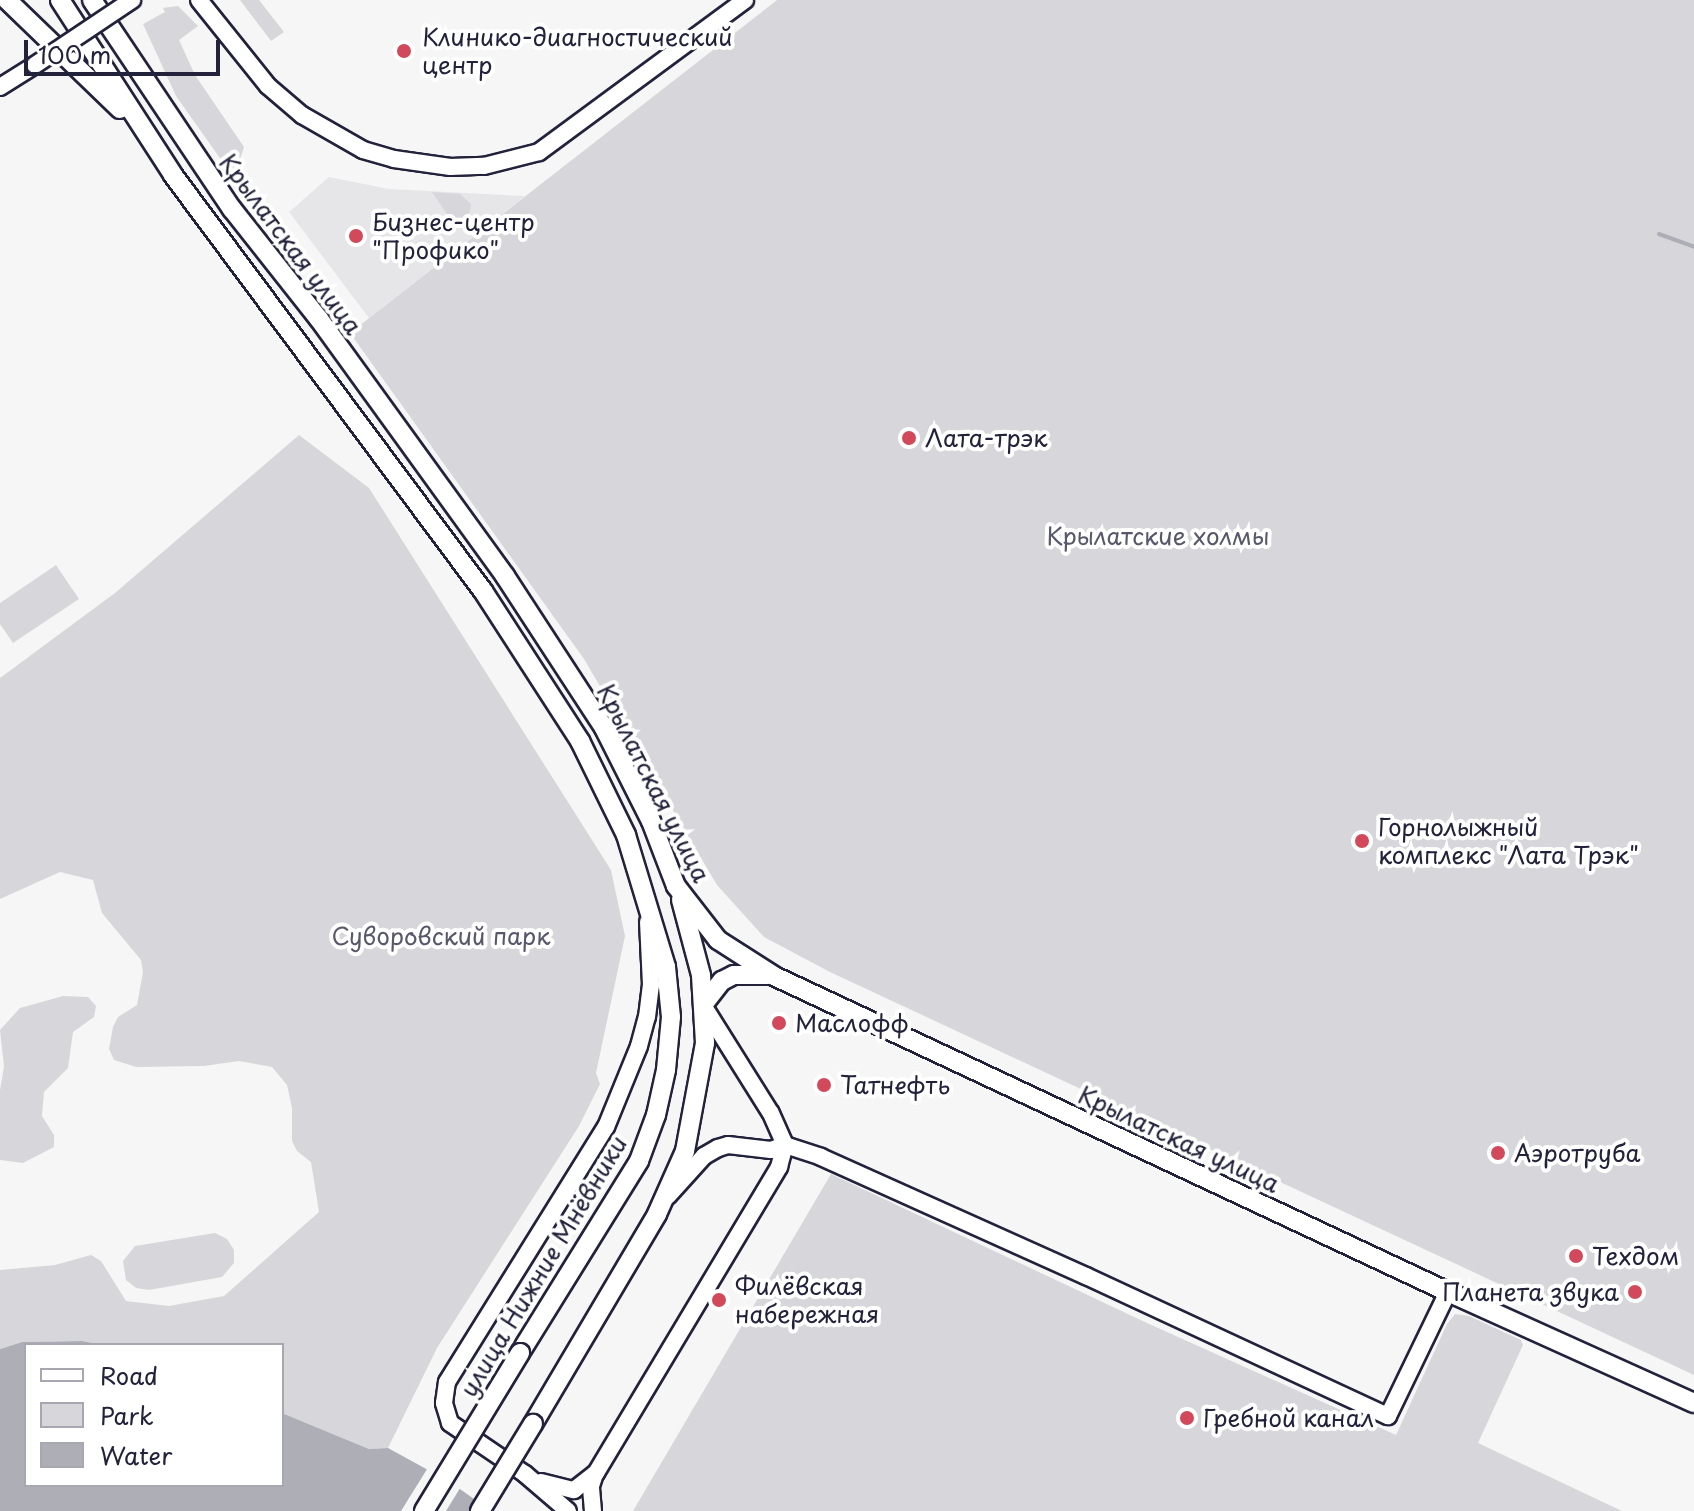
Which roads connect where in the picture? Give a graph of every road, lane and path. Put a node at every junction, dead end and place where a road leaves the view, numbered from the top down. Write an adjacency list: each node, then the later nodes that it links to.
1 (7, 0): 10 (main road)
2 (60, 0): 10 (main road, Крылатская улица)
3 (92, 0): 9 (main road, Крылатская улица)
4 (109, 0): 9 (main road)
5 (132, 0): 8 (street, bridge)
6 (199, 0): 7 (street)
7 (745, 0)
8 (0, 87)
9 (148, 87): 11 (main road, Крылатская улица)
10 (173, 175): 12 (main road, Крылатская улица)
11 (676, 886): 13 (main road, Крылатская улица); 14 (main road)
12 (645, 893): 20 (street); 21 (main road, улица Нижние Мнёвники, bridge)
13 (774, 976): 14 (main road); 17 (main road, Крылатская улица)
14 (703, 1005): 15 (street); 16 (main road)
15 (785, 1145): 16 (street); 17 (street); 19 (street)
16 (667, 1197): 22 (main road, bridge)
17 (1448, 1292): 18 (main road, Крылатская улица)
18 (1694, 1403)
19 (596, 1473): 20 (street); 24 (street)
20 (525, 1474): 23 (street)
21 (424, 1511)
22 (480, 1511)
23 (568, 1511)
24 (593, 1511)

